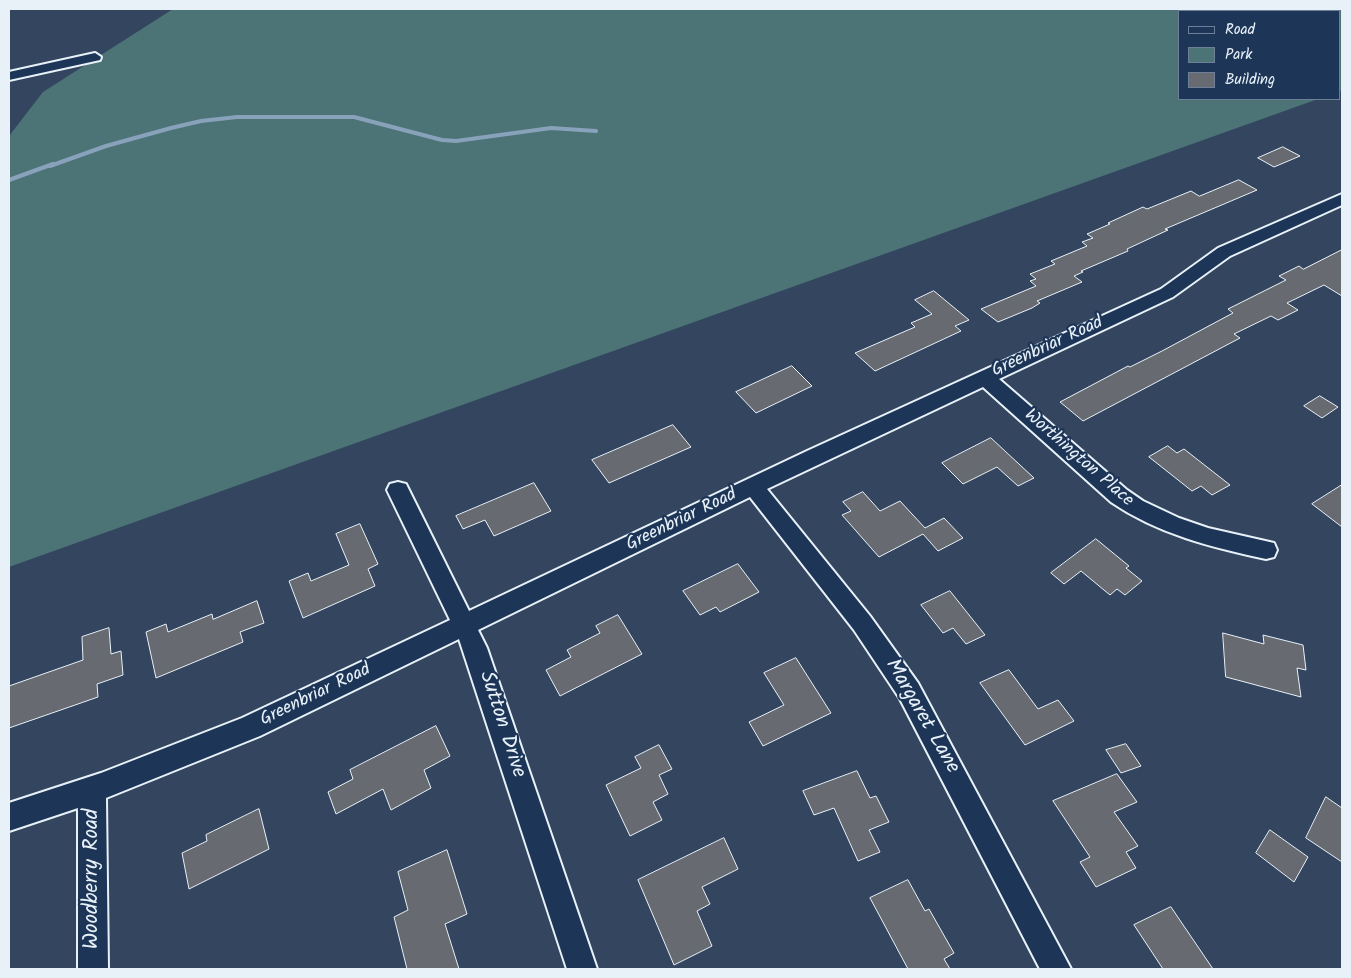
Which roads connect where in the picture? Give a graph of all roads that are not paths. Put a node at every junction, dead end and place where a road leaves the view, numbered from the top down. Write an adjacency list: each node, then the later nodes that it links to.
1 (95, 58): 2 (street)
2 (9, 76)
3 (1342, 199): 4 (street, Greenbriar Road)
4 (985, 378): 5 (street, Greenbriar Road); 7 (street, Worthington Place)
5 (753, 486): 8 (street, Greenbriar Road); 13 (street, Margaret Lane)
6 (398, 490): 8 (street, Sutton Drive)
7 (1266, 550)
8 (464, 625): 9 (street, Greenbriar Road); 12 (street, Sutton Drive)
9 (92, 789): 10 (street, Greenbriar Road); 11 (street, Woodberry Road)
10 (9, 817)
11 (93, 969)
12 (582, 969)
13 (1056, 969)

